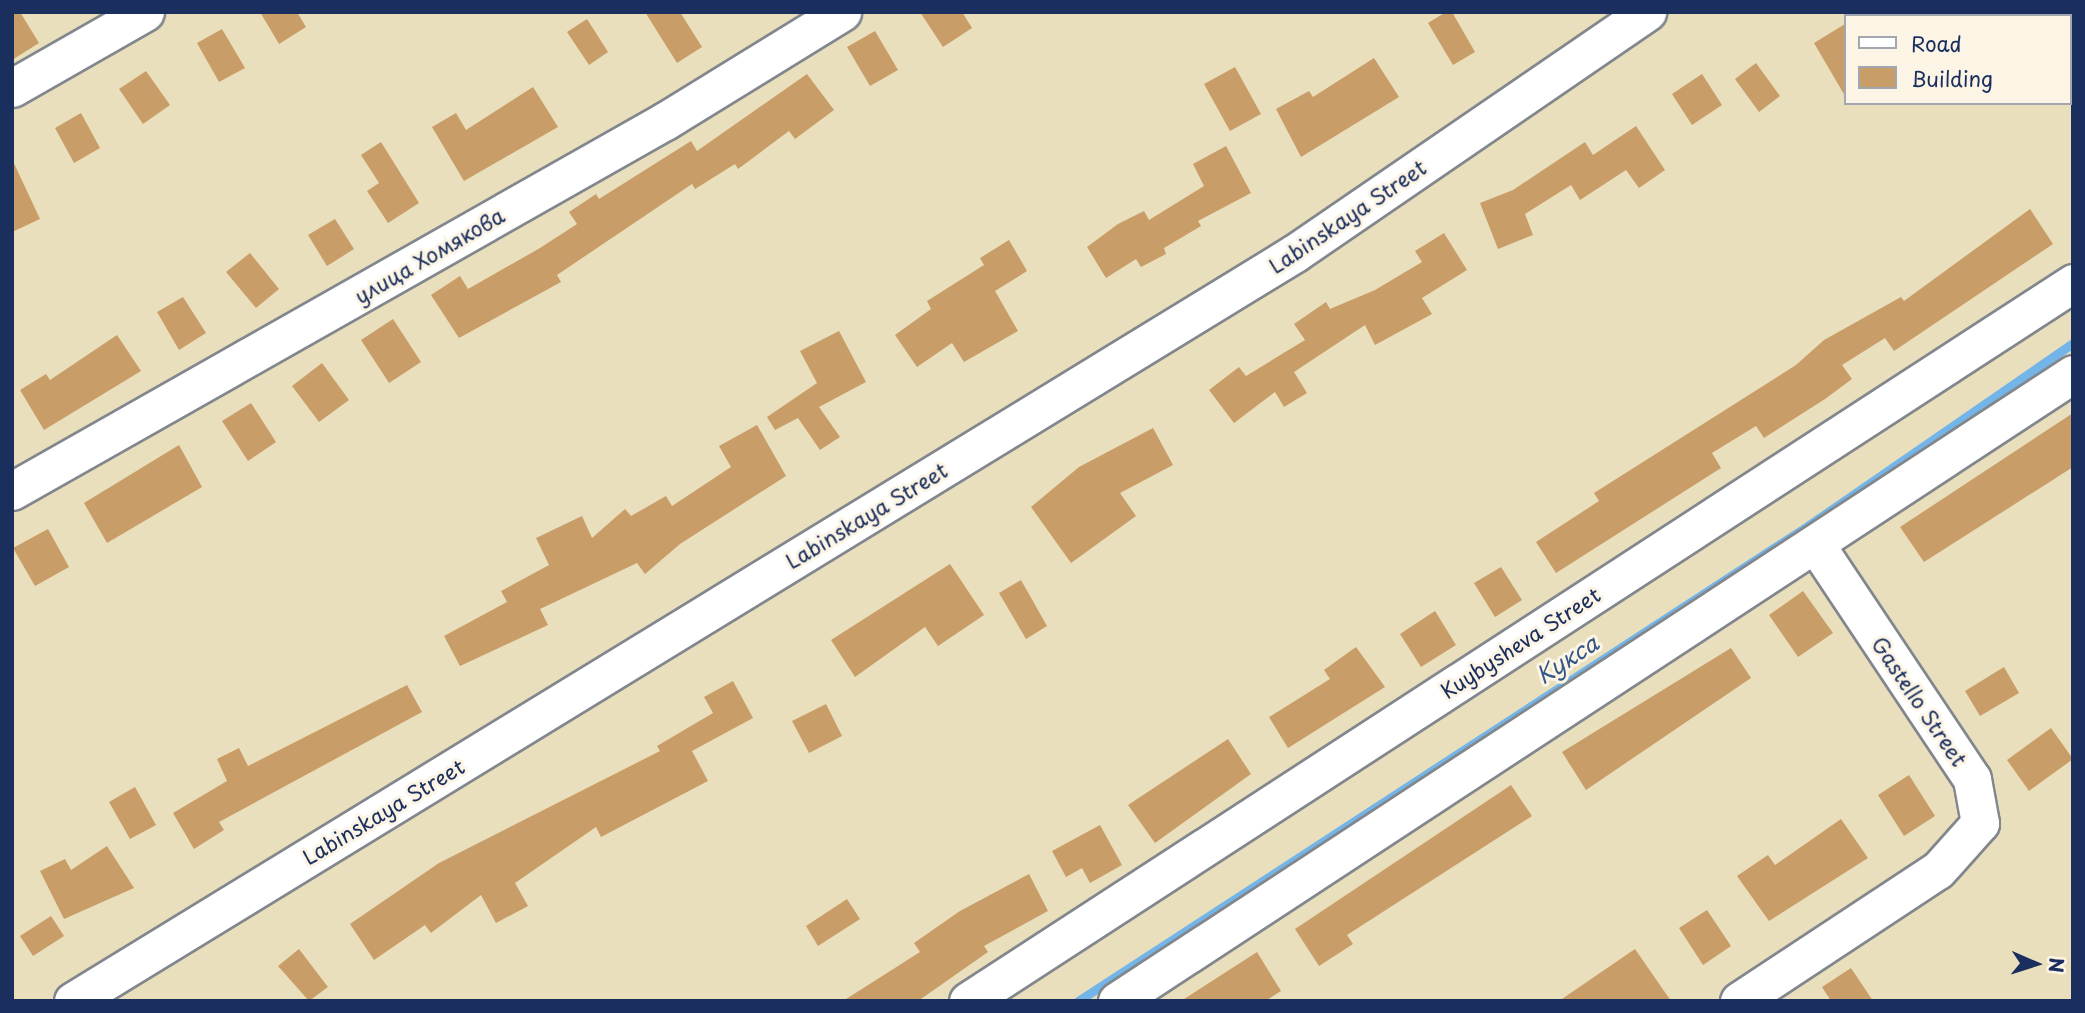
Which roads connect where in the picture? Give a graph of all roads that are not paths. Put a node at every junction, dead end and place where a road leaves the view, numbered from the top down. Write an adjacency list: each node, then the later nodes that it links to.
1 (145, 12): 4 (street)
2 (842, 12): 7 (street, улица Хомякова)
3 (1647, 12): 9 (street, Labinskaya Street)
4 (12, 88)
5 (2073, 283): 10 (street, Kuybysheva Street)
6 (2073, 374): 8 (street)
7 (12, 491)
8 (1816, 545): 11 (street); 12 (street, Gastello Street)
9 (73, 1001)
10 (968, 1001)
11 (1117, 1001)
12 (1739, 1001)

